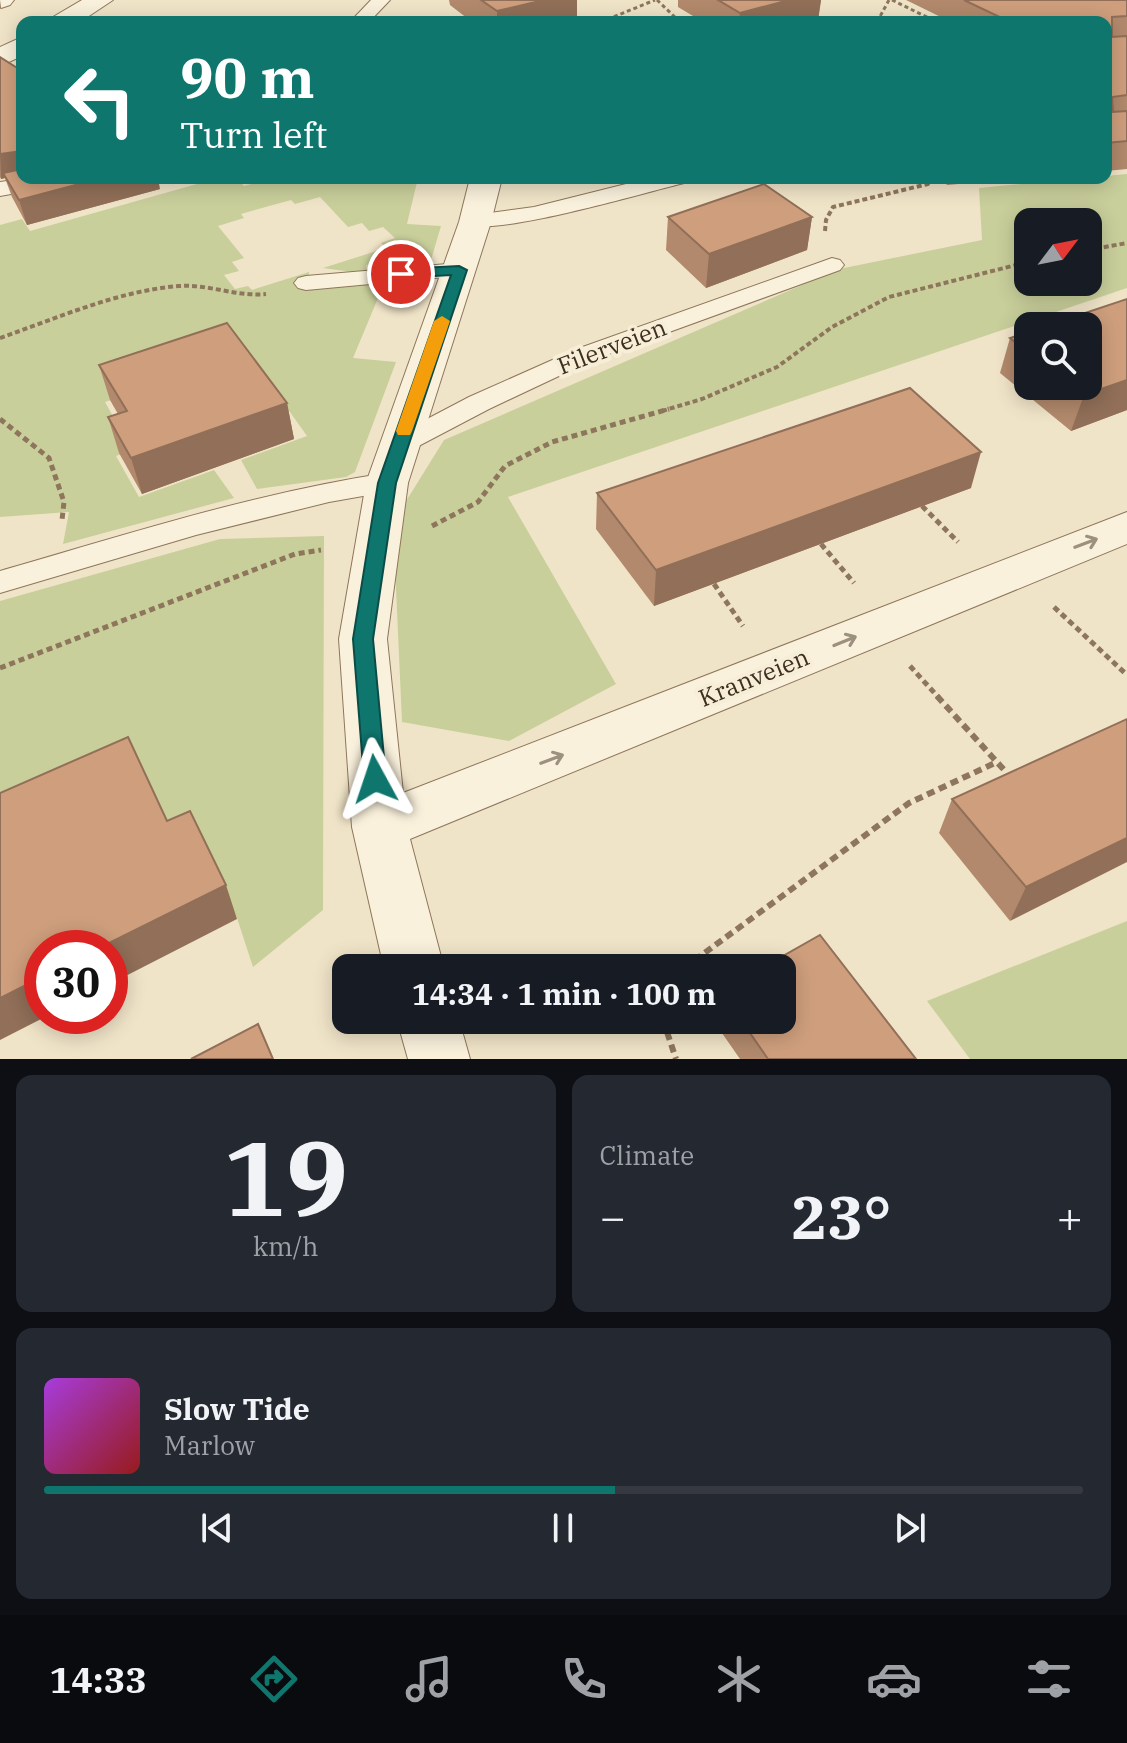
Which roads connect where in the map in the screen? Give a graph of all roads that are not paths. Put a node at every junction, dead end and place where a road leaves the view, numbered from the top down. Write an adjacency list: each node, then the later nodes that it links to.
1 (100, 0): 3 (street)
2 (381, 0): 4 (lane)
3 (72, 16)
4 (365, 16)
5 (30, 184): 8 (lane)
6 (484, 184): 9 (street)
7 (652, 184): 9 (lane)
8 (0, 189)
9 (475, 222): 11 (street)
10 (828, 266): 13 (lane, Filerveien)
11 (459, 270): 12 (lane); 13 (street)
12 (306, 283)
13 (393, 464): 15 (lane, Filerveien); 16 (street)
14 (1127, 527): 16 (street, Kranveien, one-way to 14)
15 (0, 582)
16 (379, 827): 17 (street)
17 (411, 954)
18 (432, 1034): 19 (street)
19 (439, 1059)

